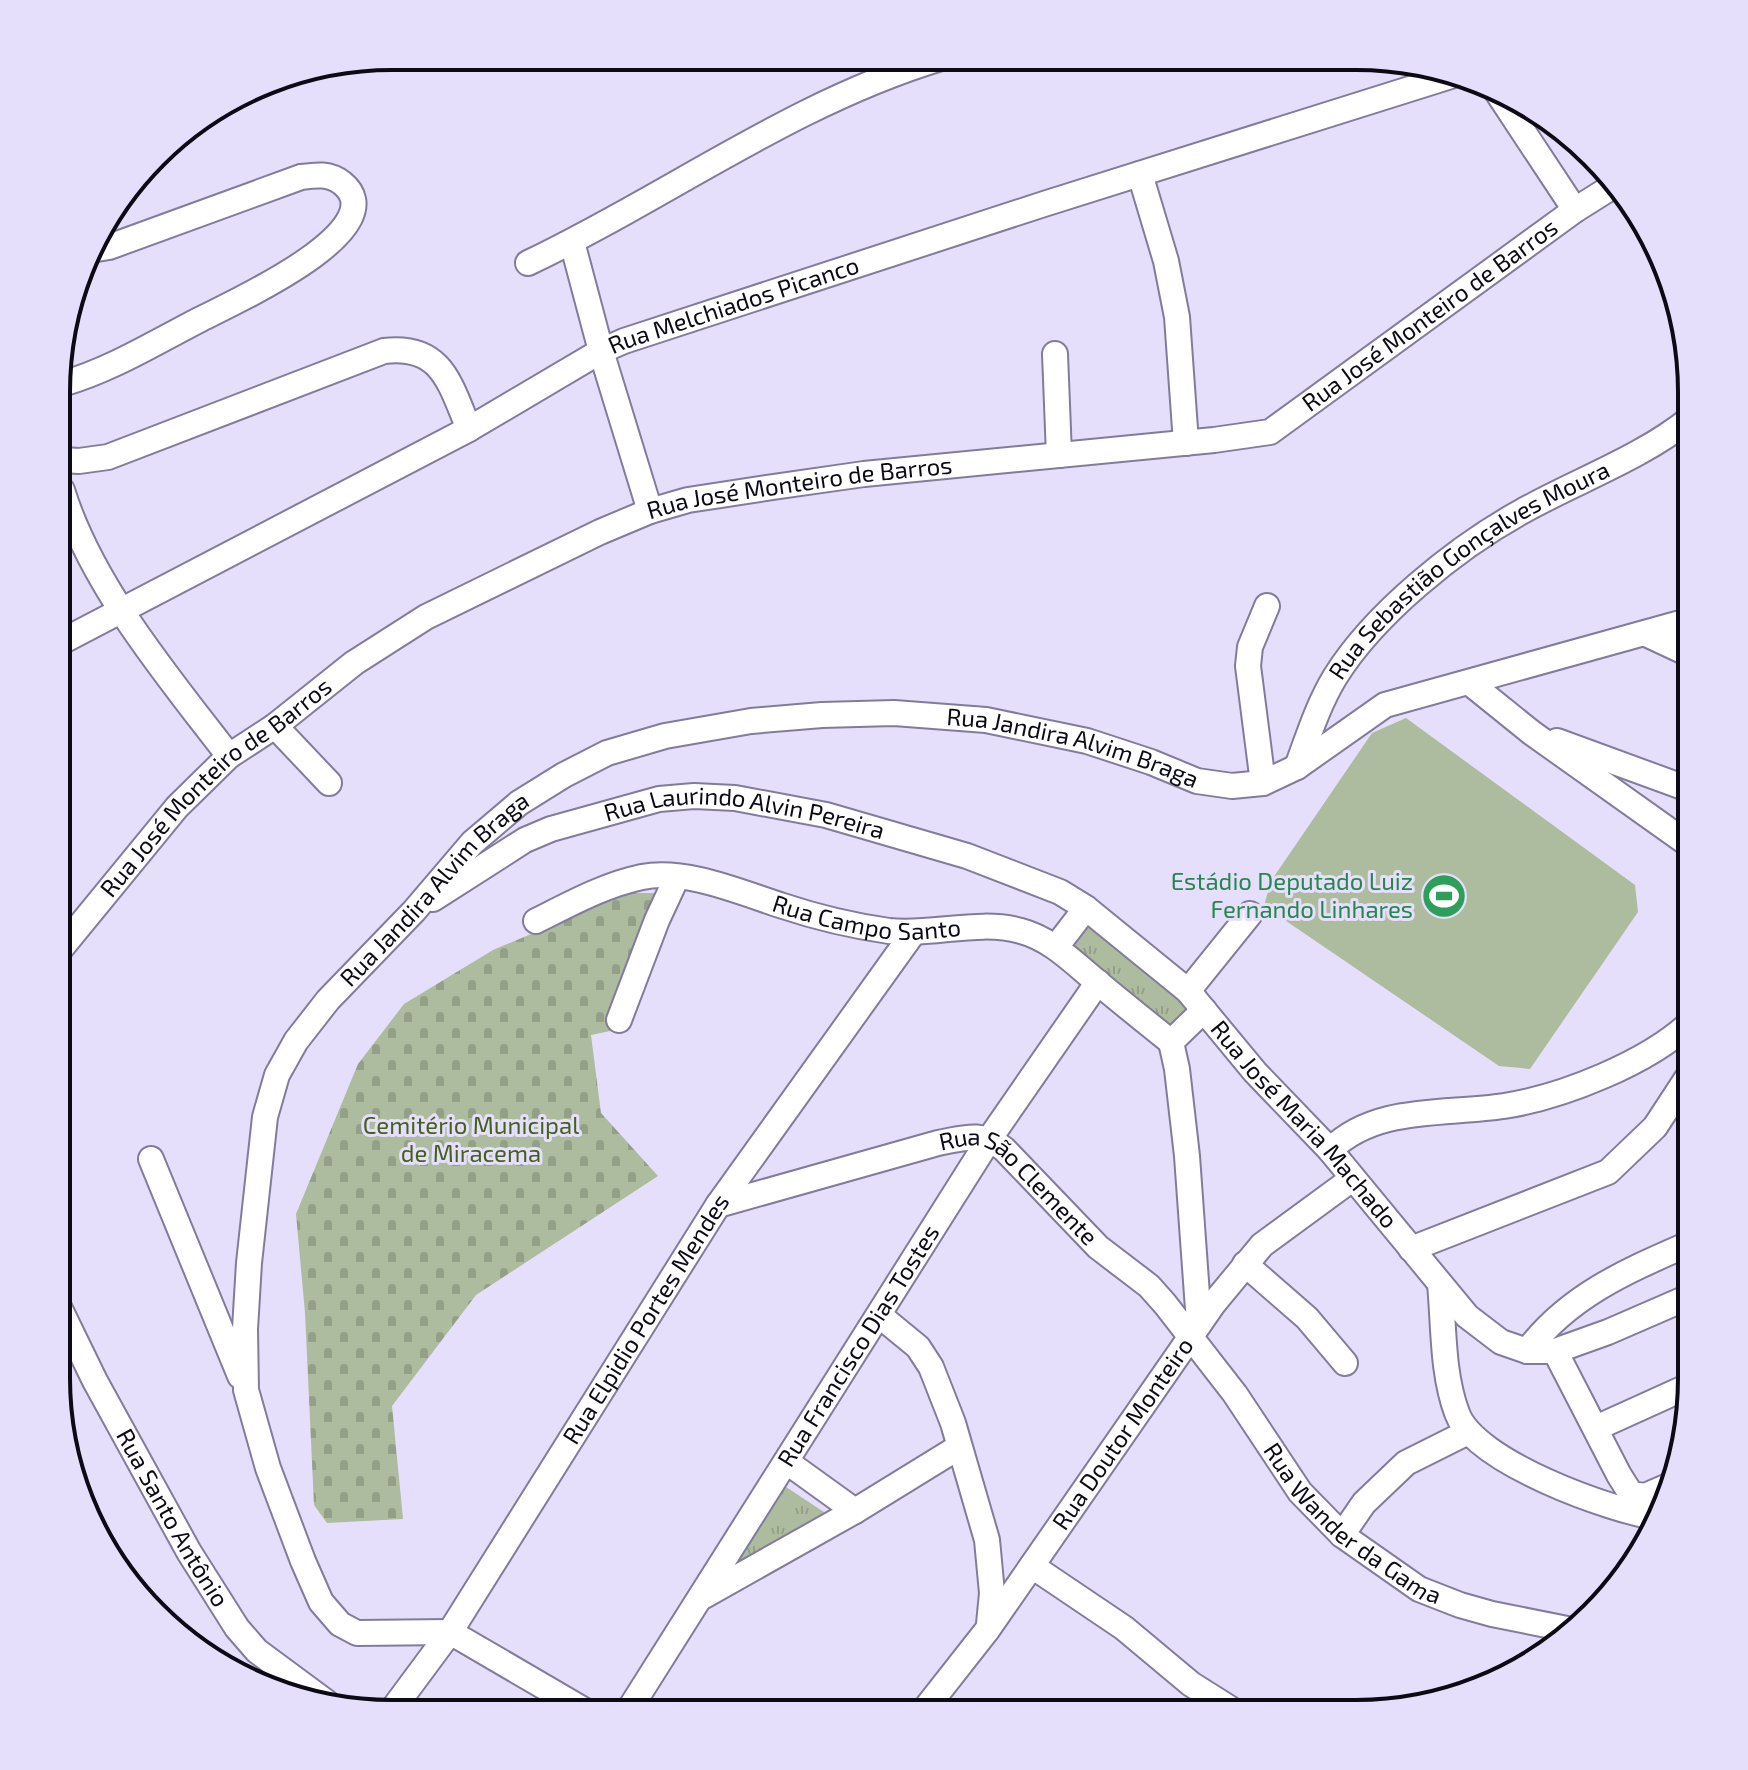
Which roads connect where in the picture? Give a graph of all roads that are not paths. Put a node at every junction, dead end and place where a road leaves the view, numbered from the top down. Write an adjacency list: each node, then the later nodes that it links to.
1 (902, 70): 7 (street)
2 (1437, 80): 4 (street, Rua Melchiados Picanco)
3 (1507, 108): 6 (street)
4 (1140, 174): 10 (street, Rua Melchiados Picanco); 17 (street)
5 (1607, 190): 6 (street, Rua José Monteiro de Barros)
6 (1575, 210): 17 (street, Rua José Monteiro de Barros)
7 (572, 242): 9 (street); 10 (street)
8 (104, 248): 12 (street)
9 (528, 263)
10 (601, 351): 14 (street, Rua Melchiados Picanco); 20 (street)
11 (1055, 354): 18 (street)
12 (71, 381)
13 (1678, 428): 15 (street, Rua Sebastião Gonçalves Moura)
14 (469, 429): 19 (street); 23 (street, Rua Melchiados Picanco)
15 (1663, 440): 16 (street); 32 (street, Rua Sebastião Gonçalves Moura)
16 (1678, 440)
17 (1186, 443): 18 (street, Rua José Monteiro de Barros)
18 (1059, 455): 20 (street, Rua José Monteiro de Barros)
19 (70, 460)
20 (650, 511): 29 (street, Rua José Monteiro de Barros)
21 (70, 527): 23 (street)
22 (1267, 606): 34 (street)
23 (121, 609): 26 (street, Rua Melchiados Picanco); 31 (street)
24 (1678, 624): 25 (street, Rua Jandira Alvim Braga)
25 (1646, 634): 27 (street); 28 (street, Rua Jandira Alvim Braga)
26 (70, 637)
27 (1678, 649)
28 (1470, 683): 30 (street); 32 (street, Rua Jandira Alvim Braga)
29 (275, 726): 31 (street, Rua José Monteiro de Barros); 33 (street)
30 (1532, 733): 35 (street); 36 (street)
31 (229, 756): 43 (street, Rua José Monteiro de Barros)
32 (1297, 767): 34 (street, Rua Jandira Alvim Braga)
33 (329, 783)
34 (1263, 783): 39 (street, Rua Jandira Alvim Braga)
35 (1678, 785)
36 (1678, 837)
37 (677, 877): 41 (street, Rua Campo Santo); 42 (street, Rua Campo Santo); 47 (street)
38 (1086, 908): 39 (street, Rua Laurindo Alvin Pereira); 44 (street); 46 (street, Rua José Maria Machado)
39 (414, 911): 67 (street, Rua Jandira Alvim Braga)
40 (1250, 914): 46 (street)
41 (536, 921)
42 (913, 933): 44 (street, Rua Campo Santo); 55 (street, Rua Elpidio Portes Mendes)
43 (70, 938)
44 (1056, 947): 45 (street, Rua Campo Santo)
45 (1098, 982): 49 (street, Rua Campo Santo); 51 (street, Rua Francisco Dias Tostes)
46 (1196, 1000): 49 (street); 52 (street, Rua José Maria Machado)
47 (619, 1020)
48 (1678, 1035): 52 (street)
49 (1171, 1042): 63 (street)
50 (1678, 1100): 57 (street)
51 (990, 1138): 55 (street, Rua São Clemente); 61 (street, Rua Francisco Dias Tostes); 63 (street, Rua São Clemente)
52 (1330, 1150): 54 (street, Rua José Maria Machado)
53 (151, 1159): 67 (street)
54 (1352, 1179): 57 (street, Rua José Maria Machado); 58 (street, Rua Doutor Monteiro)
55 (718, 1205): 81 (street, Rua Elpidio Portes Mendes)
56 (1678, 1248): 64 (street)
57 (1411, 1249): 59 (street, Rua José Maria Machado)
58 (1245, 1264): 63 (street, Rua Doutor Monteiro); 66 (street)
59 (1440, 1284): 64 (street, Rua José Maria Machado); 70 (street)
60 (1678, 1302): 65 (street)
61 (879, 1315): 71 (street); 72 (street, Rua Francisco Dias Tostes)
62 (70, 1330): 82 (street, Rua Santo Antônio)
63 (1194, 1330): 76 (street, Rua Wander da Gama); 77 (street, Rua Doutor Monteiro)
64 (1521, 1350): 65 (street)
65 (1555, 1351): 69 (street)
66 (1345, 1363)
67 (246, 1390): 81 (street, Rua Jandira Alvim Braga)
68 (1677, 1391): 69 (street)
69 (1596, 1428): 73 (street)
70 (1468, 1432): 75 (street); 76 (street)
71 (959, 1447): 74 (street); 80 (street)
72 (787, 1462): 74 (street); 78 (street, Rua Francisco Dias Tostes)
73 (1658, 1491)
74 (855, 1511): 78 (street)
75 (1647, 1516)
76 (1342, 1535): 79 (street, Rua Wander da Gama)
77 (1032, 1566): 80 (street, Rua Doutor Monteiro); 87 (street)
78 (702, 1597): 85 (street, Rua Francisco Dias Tostes)
79 (1559, 1627)
80 (988, 1629): 86 (street, Rua Doutor Monteiro)
81 (450, 1632): 83 (street, Rua Elpidio Portes Mendes); 84 (street)
82 (309, 1689)
83 (400, 1700)
84 (567, 1700)
85 (635, 1700)
86 (932, 1700)
87 (1216, 1700)

